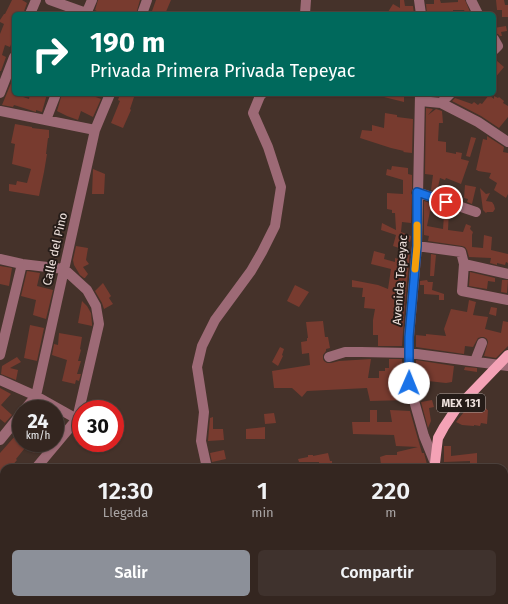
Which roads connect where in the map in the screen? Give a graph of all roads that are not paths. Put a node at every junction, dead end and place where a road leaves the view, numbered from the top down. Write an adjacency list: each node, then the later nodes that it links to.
1 (36, 0): 8 (street)
2 (50, 0): 9 (street)
3 (92, 0): 10 (street)
4 (147, 0): 11 (street)
5 (306, 0): 12 (street)
6 (419, 0): 13 (street)
7 (471, 0): 14 (street)
8 (31, 12)
9 (82, 12)
10 (88, 12)
11 (143, 12)
12 (304, 12)
13 (421, 12)
14 (477, 12)
15 (12, 62): 16 (street)
16 (0, 93)
17 (55, 96): 24 (street)
18 (109, 96): 25 (street, Calle del Pino)
19 (260, 96): 52 (street)
20 (448, 96): 22 (street)
21 (420, 98): 22 (street); 27 (street, Avenida Tepeyac)
22 (441, 103): 26 (street)
23 (0, 111): 24 (street)
24 (46, 120): 25 (street)
25 (95, 130): 33 (street, Calle del Pino)
26 (508, 142)
27 (417, 192): 28 (street); 29 (street, Avenida Tepeyac)
28 (476, 212)
29 (417, 246): 32 (street); 37 (street, Avenida Tepeyac)
30 (0, 260): 31 (street)
31 (22, 264): 33 (street); 38 (street)
32 (464, 264): 34 (street); 35 (street)
33 (64, 269): 44 (street, Calle del Pino); 46 (street)
34 (508, 274)
35 (508, 300)
36 (482, 343): 41 (street)
37 (409, 353): 40 (street); 41 (street); 53 (street, Avenida Tepeyac)
38 (0, 355)
39 (508, 355): 42 (main road, MEX 131)
40 (329, 357)
41 (475, 361): 42 (street)
42 (504, 365): 54 (main road, MEX 131)
43 (0, 380): 44 (street)
44 (36, 396): 45 (street, Calle del Pino); 47 (street)
45 (33, 400)
46 (81, 400)
47 (72, 416)
48 (12, 425): 50 (street)
49 (72, 425): 51 (street)
50 (0, 440)
51 (39, 464)
52 (206, 464)
53 (434, 464)
54 (435, 464)

